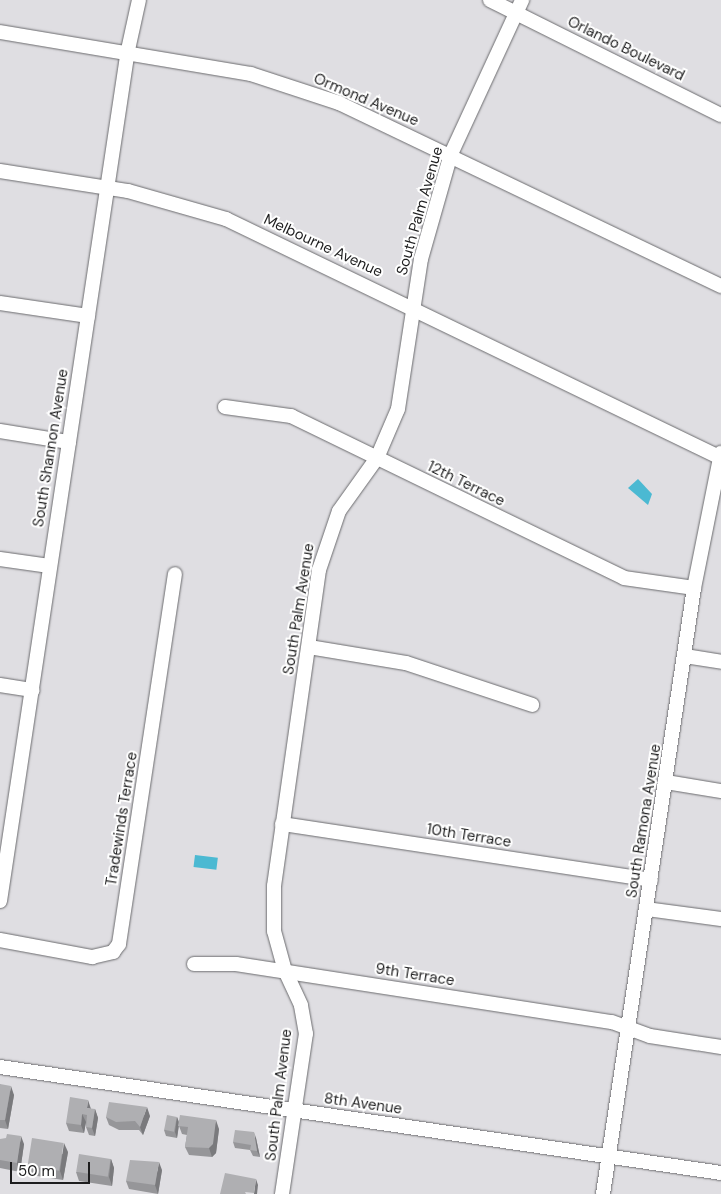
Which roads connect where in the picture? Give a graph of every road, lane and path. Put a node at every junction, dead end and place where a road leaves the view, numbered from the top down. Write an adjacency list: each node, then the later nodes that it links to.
1 (139, 0): 6 (street, South Shannon Avenue)
2 (490, 0): 4 (street, Orlando Boulevard)
3 (522, 0): 4 (street, South Palm Avenue)
4 (516, 13): 7 (street, Orlando Boulevard); 8 (street, South Palm Avenue)
5 (0, 32): 6 (street, Ormond Avenue)
6 (128, 50): 8 (street, Ormond Avenue); 10 (street, South Shannon Avenue)
7 (721, 115)
8 (451, 154): 11 (street, Ormond Avenue); 13 (street, South Palm Avenue)
9 (0, 171): 10 (street, Melbourne Avenue)
10 (108, 188): 13 (street, Melbourne Avenue); 14 (street, South Shannon Avenue)
11 (721, 286)
12 (0, 303): 14 (street)
13 (412, 307): 18 (street, Melbourne Avenue); 19 (street, South Palm Avenue)
14 (88, 316): 17 (street, South Shannon Avenue)
15 (225, 407): 19 (street, 12th Terrace)
16 (0, 431): 17 (street)
17 (69, 442): 21 (street, South Shannon Avenue)
18 (720, 456): 23 (street, South Ramona Avenue)
19 (377, 458): 23 (street, 12th Terrace); 24 (street, South Palm Avenue)
20 (0, 558): 21 (street)
21 (50, 566): 28 (street, South Shannon Avenue)
22 (175, 574): 38 (street, Tradewinds Terrace)
23 (694, 588): 25 (street, South Ramona Avenue)
24 (310, 647): 29 (street); 33 (street, South Palm Avenue)
25 (685, 656): 26 (street); 30 (street, South Ramona Avenue)
26 (721, 662)
27 (0, 685): 28 (street)
28 (32, 690): 32 (street, South Shannon Avenue)
29 (532, 705)
30 (666, 782): 31 (street); 34 (street, South Ramona Avenue)
31 (721, 791)
32 (7, 814): 35 (street, South Shannon Avenue)
33 (282, 824): 34 (street, 10th Terrace); 40 (street, South Palm Avenue)
34 (651, 880): 36 (street, South Ramona Avenue)
35 (0, 901)
36 (647, 909): 37 (street); 41 (street, South Ramona Avenue)
37 (721, 919)
38 (0, 940)
39 (194, 964): 40 (street, 9th Terrace)
40 (285, 971): 41 (street, 9th Terrace); 44 (street, South Palm Avenue)
41 (629, 1030): 42 (street, 9th Terrace); 45 (street, South Ramona Avenue)
42 (721, 1047)
43 (0, 1067): 44 (street, 8th Avenue)
44 (294, 1110): 45 (street, 8th Avenue); 47 (street, South Palm Avenue)
45 (608, 1156): 46 (street, 8th Avenue); 48 (street, South Ramona Avenue)
46 (721, 1173)
47 (282, 1194)
48 (604, 1194)

